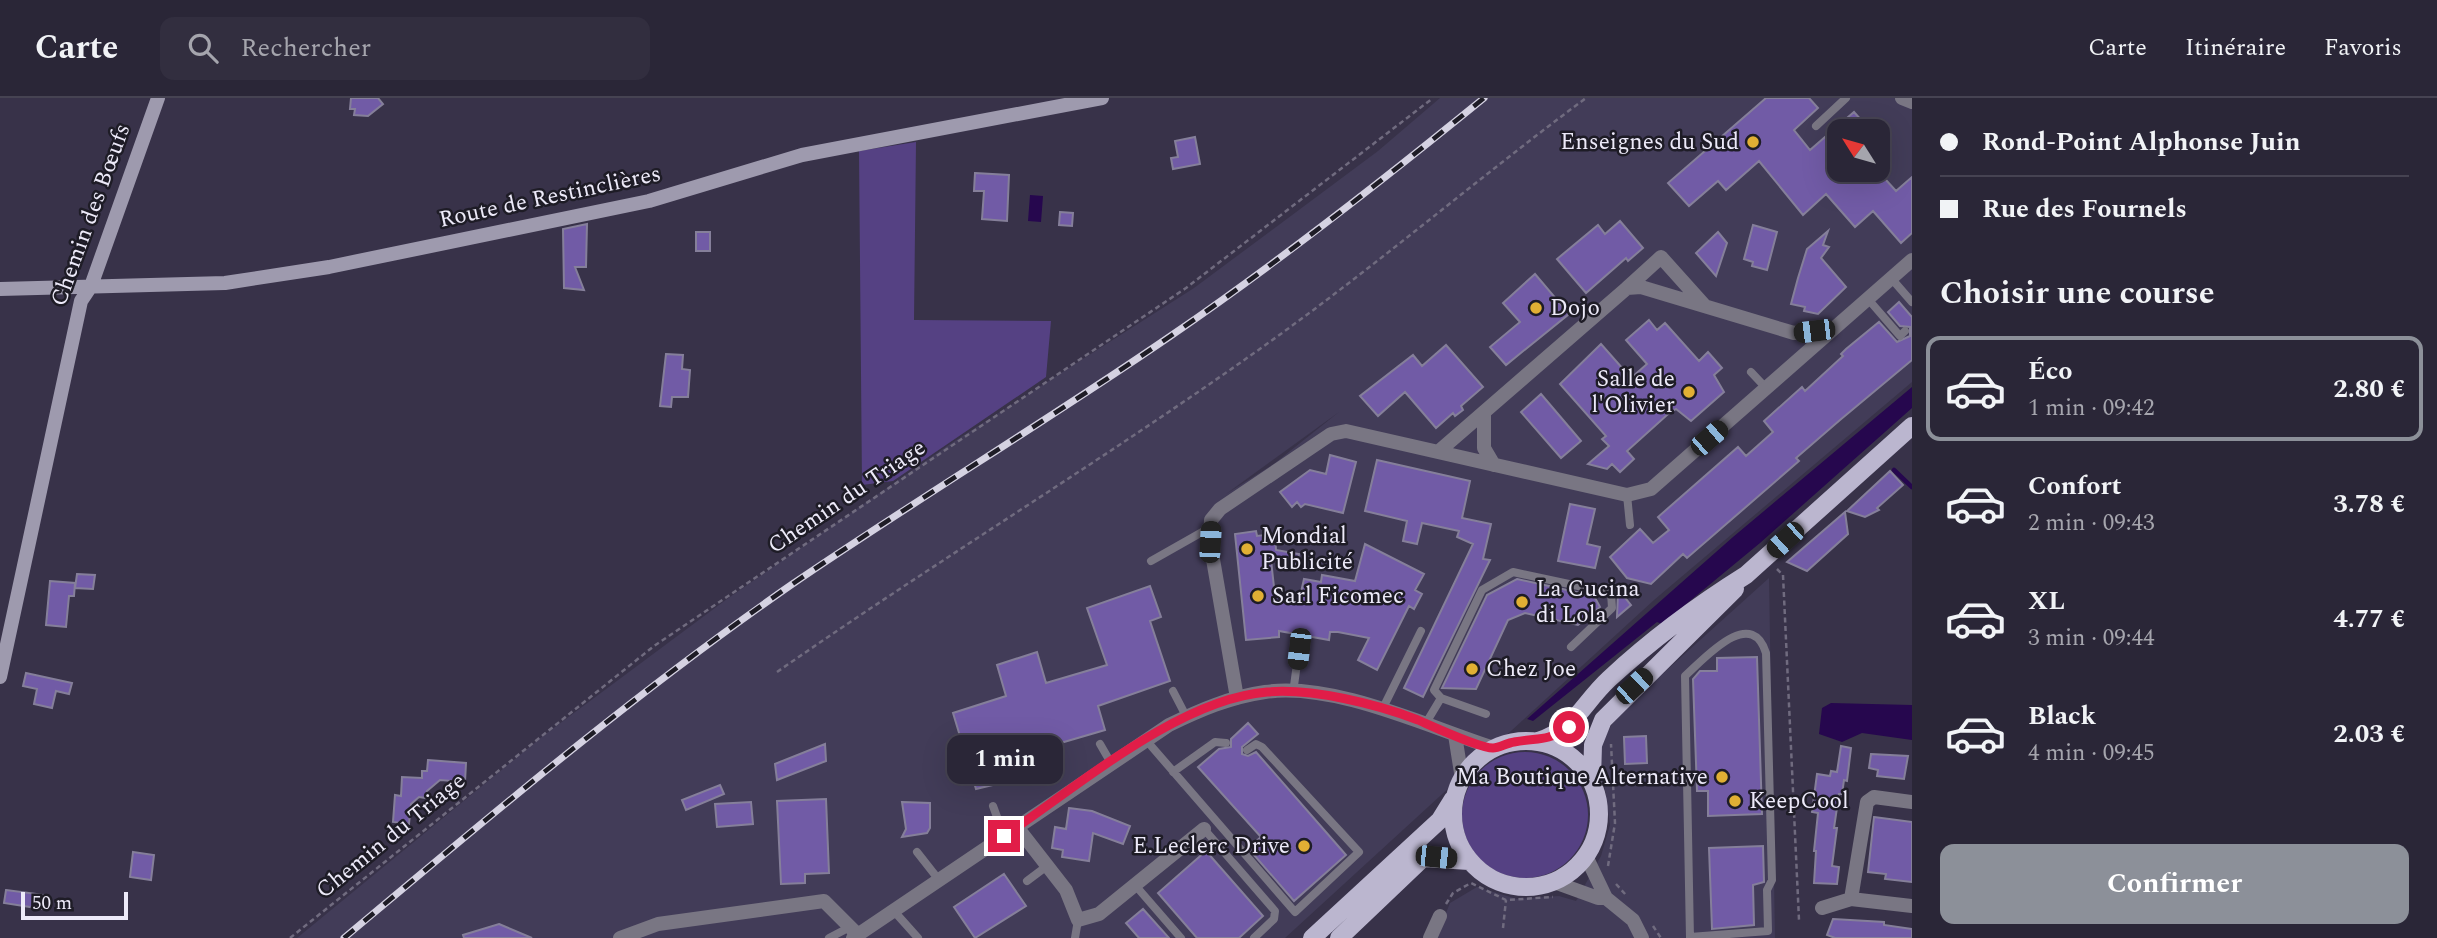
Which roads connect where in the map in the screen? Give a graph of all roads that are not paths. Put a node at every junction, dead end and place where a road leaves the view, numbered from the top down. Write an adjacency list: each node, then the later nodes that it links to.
1 (158, 98): 9 (street, Chemin des Bœufs)
2 (1102, 98): 9 (street, Route de Restinclières)
3 (1846, 98): 6 (lane)
4 (1902, 98): 5 (street)
5 (1912, 102)
6 (1816, 127)
7 (1912, 260): 8 (street)
8 (1891, 278): 12 (street); 13 (lane)
9 (91, 286): 11 (street, Route de Restinclières); 33 (street, Chemin des Bœufs)
10 (1627, 288): 14 (street); 14 (street); 21 (street)
11 (0, 289)
12 (1868, 299): 15 (street); 16 (lane)
13 (1912, 302)
14 (1705, 306): 17 (street)
15 (1834, 328): 17 (street); 18 (street)
16 (1905, 331)
17 (1794, 333): 18 (street)
18 (1797, 361): 20 (street)
19 (1751, 372): 20 (lane)
20 (1766, 388): 25 (street)
21 (1484, 412): 23 (street); 24 (street)
22 (1912, 426): 29 (main road)
23 (1438, 452): 24 (street); 27 (street)
24 (1494, 465): 25 (street)
25 (1627, 495): 26 (lane)
26 (1630, 525)
27 (1211, 527): 28 (lane); 36 (street)
28 (1151, 561)
29 (1746, 575): 44 (main road); 52 (main road)
30 (1421, 631): 38 (lane)
31 (1571, 647): 37 (lane)
32 (1299, 649): 35 (lane)
33 (0, 677)
34 (1173, 691): 40 (lane)
35 (1293, 693): 36 (street); 38 (street)
36 (1237, 698): 40 (street)
37 (1441, 698): 39 (lane); 41 (lane)
38 (1382, 710): 41 (street)
39 (1486, 713)
40 (1186, 716): 43 (street)
41 (1426, 723): 42 (street)
42 (1455, 734): 47 (street); 51 (street)
43 (1146, 740): 49 (street); 50 (lane)
44 (1538, 741): 47 (main road); 52 (main road)
45 (1226, 743): 50 (lane)
46 (1100, 744): 49 (lane)
47 (1494, 748): 51 (main road)
48 (1247, 750): 50 (lane)
49 (1111, 763): 56 (street)
50 (1173, 772)
51 (1462, 779): 53 (main road)
52 (1592, 782): 60 (main road)
53 (1453, 799): 61 (main road); 82 (main road)
54 (1912, 802): 68 (street)
55 (993, 806): 58 (lane)
56 (1017, 827): 58 (street); 62 (street)
57 (1204, 830): 65 (street); 81 (lane)
58 (1004, 836): 63 (street)
59 (918, 852): 63 (lane)
60 (1586, 856): 66 (main road); 67 (street)
61 (1469, 861): 66 (main road); 83 (main road)
62 (1047, 866): 64 (lane); 73 (street)
63 (939, 880): 71 (street)
64 (1027, 881)
65 (1135, 885): 73 (street); 80 (lane)
66 (1554, 889): 67 (street)
67 (1606, 898): 85 (street)
68 (1851, 899): 69 (street); 70 (street)
69 (1912, 906)
70 (1822, 908)
71 (893, 910): 74 (street); 78 (lane)
72 (1440, 916): 84 (street)
73 (1078, 920): 79 (lane)
74 (854, 933): 76 (street); 77 (lane)
75 (1690, 937): 75 (lane)
76 (620, 938)
77 (829, 938)
78 (918, 938)
79 (1075, 938)
80 (1181, 938)
81 (1254, 938)
82 (1312, 938)
83 (1339, 938)
84 (1430, 938)
85 (1642, 938)

